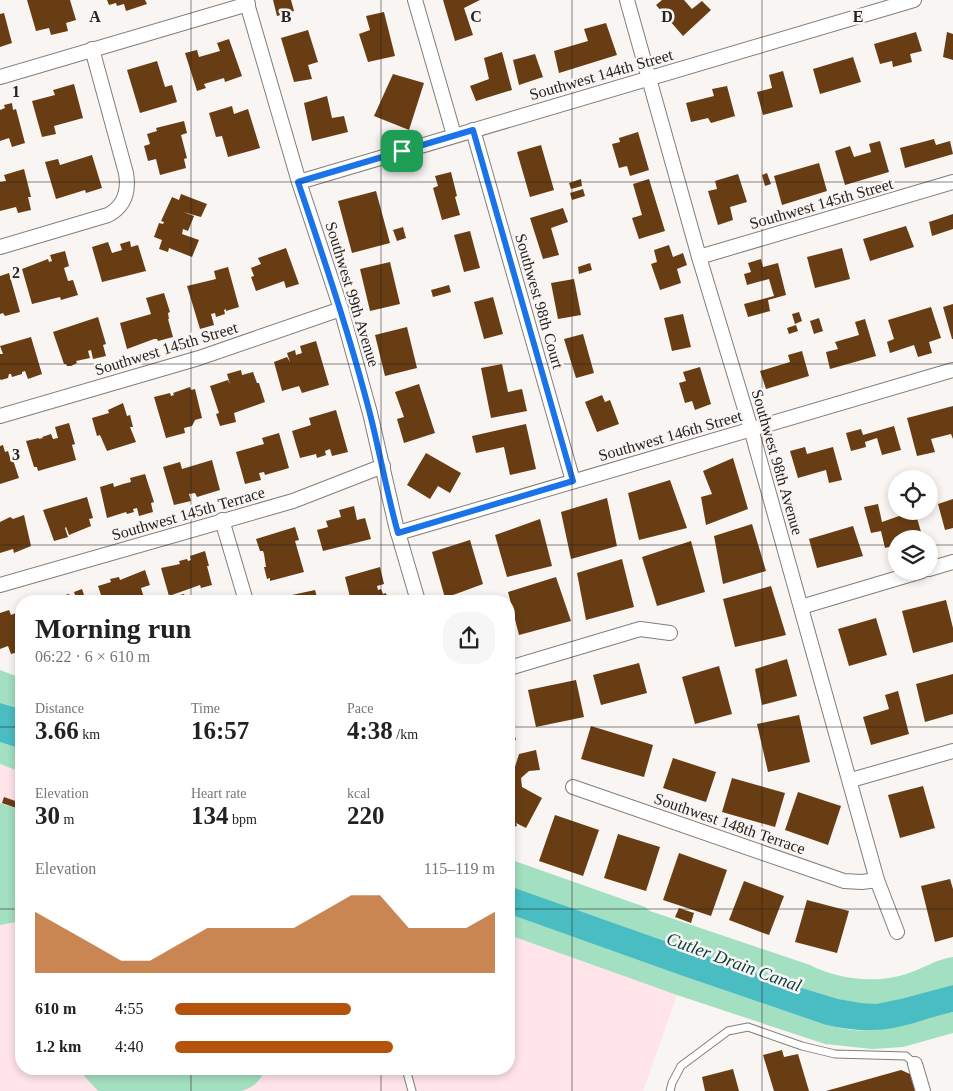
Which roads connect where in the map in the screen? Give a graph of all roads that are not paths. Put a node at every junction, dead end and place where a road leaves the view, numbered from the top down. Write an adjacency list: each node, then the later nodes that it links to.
1 (415, 0): 9 (street)
2 (627, 0): 7 (street, Southwest 98th Avenue)
3 (914, 0): 7 (street, Southwest 144th Street)
4 (247, 2): 5 (street); 10 (street, Southwest 99th Avenue)
5 (92, 49): 6 (street); 12 (street)
6 (0, 76)
7 (648, 80): 8 (street, Southwest 144th Street); 13 (street, Southwest 98th Avenue)
8 (473, 130): 9 (street, Southwest 144th Street); 19 (street, Southwest 98th Court)
9 (454, 135): 10 (street, Southwest 144th Street)
10 (298, 182): 14 (street, Southwest 99th Avenue)
11 (953, 182): 13 (street, Southwest 145th Street)
12 (0, 247)
13 (699, 257): 17 (street, Southwest 98th Avenue)
14 (341, 309): 16 (street, Southwest 145th Street); 18 (street, Southwest 99th Avenue)
15 (953, 370): 17 (street, Southwest 146th Street)
16 (0, 416)
17 (751, 430): 19 (street, Southwest 146th Street); 28 (street, Southwest 98th Avenue)
18 (383, 466): 20 (street, Southwest 145th Terrace); 21 (street, Southwest 99th Avenue)
19 (573, 481): 21 (street, Southwest 146th Street)
20 (222, 520): 25 (street, Southwest 145th Terrace); 26 (street)
21 (398, 533): 27 (street, Southwest 99th Avenue)
22 (953, 562): 23 (street)
23 (938, 566)
24 (892, 580): 28 (street)
25 (0, 585)
26 (244, 595)
27 (416, 595)
28 (801, 607): 32 (street, Southwest 98th Avenue)
29 (670, 634): 30 (street)
30 (515, 666)
31 (953, 751): 32 (street)
32 (851, 780): 34 (street, Southwest 98th Avenue)
33 (573, 787): 34 (street, Southwest 148th Terrace)
34 (877, 880): 35 (street, Southwest 98th Avenue)
35 (897, 932)
36 (916, 1064): 39 (lane); 40 (street)
37 (408, 1075): 38 (lane)
38 (412, 1091)
39 (670, 1091)
40 (923, 1091)

